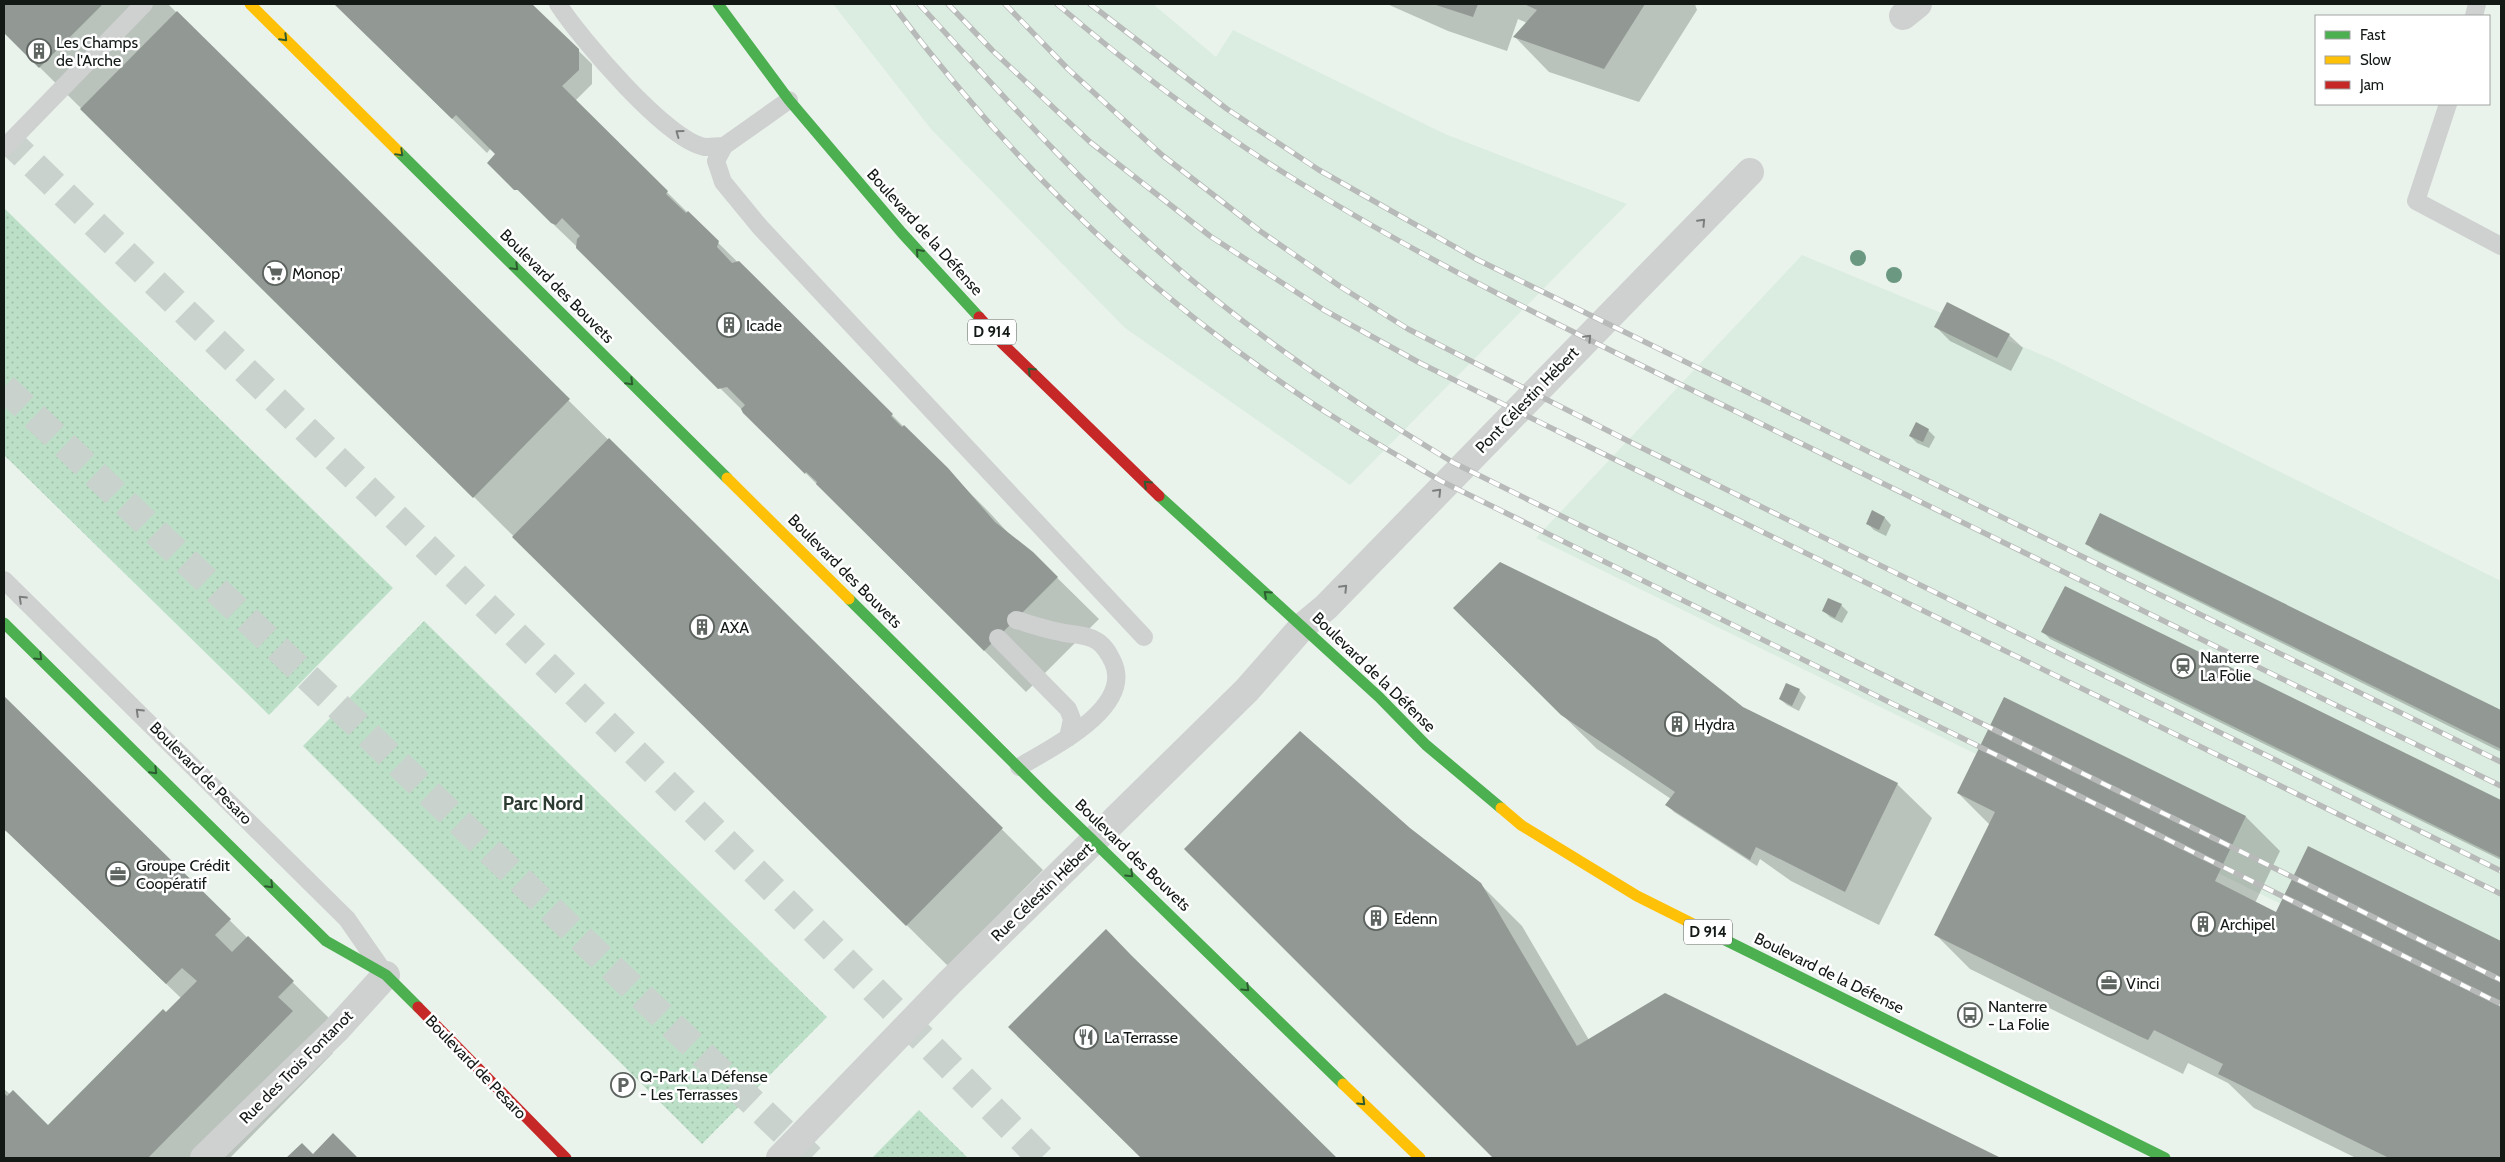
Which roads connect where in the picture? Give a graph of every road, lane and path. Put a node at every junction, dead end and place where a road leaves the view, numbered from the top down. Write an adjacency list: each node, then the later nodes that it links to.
1 (144, 4): 8 (lane)
2 (250, 4): 18 (main road, Boulevard des Bouvets, one-way to 18)
3 (558, 4): 7 (lane, one-way to 3)
4 (718, 4): 5 (main road, Boulevard de la Défense / D 914)
5 (789, 100): 7 (lane); 14 (main road, Boulevard de la Défense / D 914, one-way to 5)
6 (2448, 105): 10 (lane)
7 (724, 146): 15 (lane)
8 (4, 148)
9 (1750, 172): 14 (street, Pont Célestin Hébert, one-way to 9)
10 (2501, 246)
11 (4, 580): 20 (lane, Boulevard de Pesaro, one-way to 11)
12 (1016, 620): 17 (lane)
13 (4, 623): 20 (main road, Boulevard de Pesaro, one-way to 20)
14 (1303, 626): 19 (street, Rue Célestin Hébert); 25 (main road, Boulevard de la Défense / D 914)
15 (1144, 637)
16 (998, 638): 17 (lane)
17 (1068, 738): 18 (lane)
18 (1019, 767): 19 (main road, Boulevard des Bouvets)
19 (1094, 840): 23 (street, Rue Célestin Hébert); 24 (main road, Boulevard des Bouvets, one-way to 24)
20 (386, 975): 21 (street, Rue des Trois Fontanot); 22 (main road, Boulevard de Pesaro)
21 (204, 1158)
22 (566, 1158)
23 (780, 1158)
24 (1420, 1158)
25 (2165, 1158)

